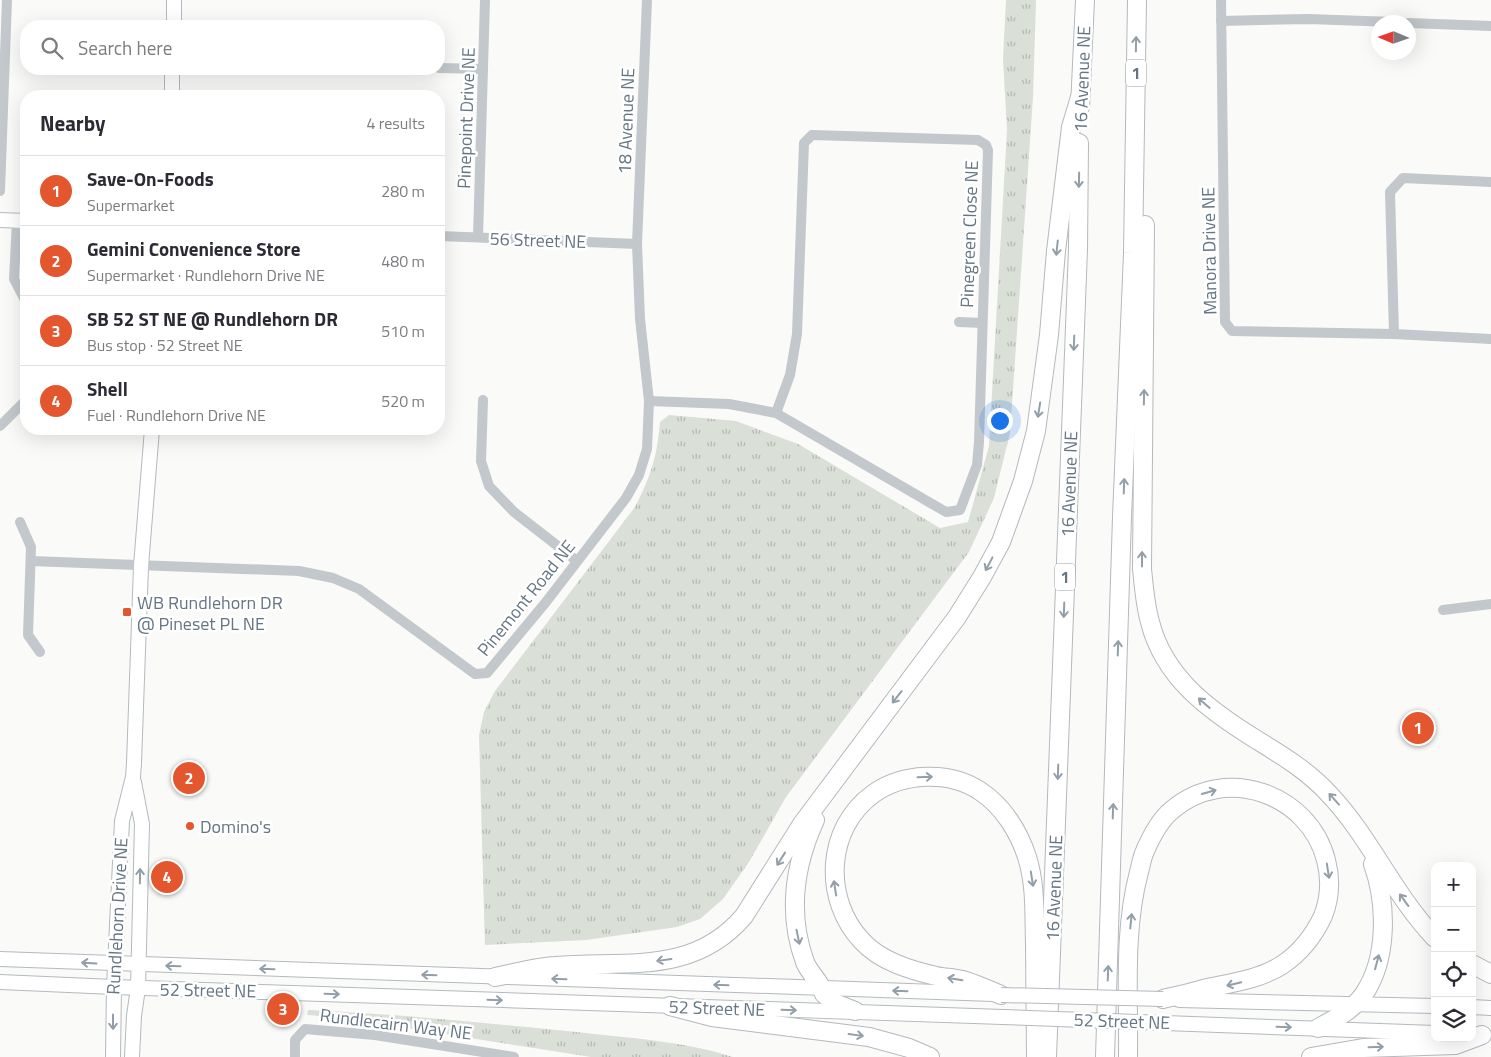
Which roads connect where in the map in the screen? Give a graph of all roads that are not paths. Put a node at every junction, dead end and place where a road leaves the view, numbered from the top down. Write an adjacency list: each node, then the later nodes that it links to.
1 (7, 0): 13 (street)
2 (174, 0): 8 (main road)
3 (485, 0): 15 (street, Pinepoint Drive NE)
4 (647, 0): 27 (street, 18 Avenue NE)
5 (1085, 0): 18 (highway, 16 Avenue NE / 1)
6 (1137, 0): 19 (highway, 1, one-way to 6)
7 (1221, 0): 9 (street, Manora Drive NE)
8 (174, 20)
9 (1221, 21): 10 (street); 31 (street, Manora Drive NE)
10 (1371, 21)
11 (1416, 23): 12 (street)
12 (1491, 26)
13 (3, 48): 21 (street)
14 (445, 68): 15 (street)
15 (483, 70): 26 (street, Pinepoint Drive NE)
16 (172, 75): 17 (main road)
17 (172, 90)
18 (1080, 97): 47 (highway, one-way to 47); 77 (highway, 16 Avenue NE / 1, one-way to 77)
19 (1135, 146): 48 (highway, one-way to 19); 78 (highway, 1, one-way to 19)
20 (1491, 182): 31 (street)
21 (0, 191)
22 (0, 220): 23 (main road)
23 (20, 221)
24 (20, 236): 28 (street)
25 (445, 236): 26 (street, 56 Street NE)
26 (478, 237): 27 (street, 56 Street NE)
27 (637, 244): 34 (street, Pinemont Road NE)
28 (20, 290)
29 (958, 322): 30 (street)
30 (982, 323): 36 (street, Pinegreen Close NE); 36 (street, Pinegreen Close NE)
31 (1394, 334): 32 (street, Manora Drive NE)
32 (1491, 339)
33 (483, 400): 41 (street)
34 (649, 401): 36 (street, Pinegreen Close NE); 41 (street, Pinemont Road NE)
35 (20, 406): 37 (street)
36 (776, 413)
37 (0, 426)
38 (151, 435): 42 (main road, Rundlehorn Drive NE)
39 (20, 522): 40 (street)
40 (31, 560): 42 (street, Pinemont Road NE); 45 (street)
41 (577, 561): 42 (street, Pinemont Road NE)
42 (140, 566): 46 (main road, Rundlehorn Drive NE)
43 (1491, 604): 44 (street)
44 (1443, 610)
45 (40, 652)
46 (133, 777): 51 (main road, Rundlehorn Drive NE); 52 (main road, Rundlehorn Drive NE, one-way to 46)
47 (828, 790): 55 (highway, one-way to 55); 59 (highway, one-way to 59)
48 (1363, 838): 49 (highway, one-way to 48); 62 (highway, one-way to 48)
49 (1431, 934)
50 (0, 959): 51 (main road, 52 Street NE, one-way to 50)
51 (115, 964): 52 (main road, 52 Street NE); 57 (main road, Rundlehorn Drive NE)
52 (138, 964): 55 (main road, 52 Street NE, one-way to 52); 58 (main road, Rundlehorn Drive NE)
53 (1476, 966): 54 (highway)
54 (1491, 974)
55 (495, 977): 59 (main road, 52 Street NE, one-way to 55)
56 (0, 982): 57 (main road, 52 Street NE)
57 (114, 987): 58 (main road, 52 Street NE); 71 (main road, Rundlehorn Drive NE, one-way to 71)
58 (138, 988): 63 (main road, 52 Street NE, one-way to 63); 72 (main road, Rundlehorn Drive NE)
59 (823, 988): 60 (main road, 52 Street NE, one-way to 59); 67 (highway)
60 (1001, 995): 61 (main road, 52 Street NE, bridge); 76 (highway, one-way to 76)
61 (1163, 999): 62 (main road, 52 Street NE); 79 (highway, one-way to 61)
62 (1354, 1004): 64 (main road, 52 Street NE); 68 (highway)
63 (670, 1006): 67 (main road, 52 Street NE, one-way to 67); 75 (highway, one-way to 75)
64 (1431, 1006)
65 (1476, 1007): 66 (main road)
66 (1491, 1008)
67 (855, 1011): 68 (main road, 52 Street NE, one-way to 68, bridge)
68 (1318, 1028): 69 (main road, 52 Street NE)
69 (1431, 1033)
70 (1482, 1035): 80 (highway, one-way to 70)
71 (113, 1057)
72 (132, 1057)
73 (295, 1057): 74 (street, Rundlecairn Way NE)
74 (514, 1057)
75 (930, 1057)
76 (1036, 1057)
77 (1047, 1057)
78 (1105, 1057)
79 (1128, 1057)
80 (1311, 1057)

